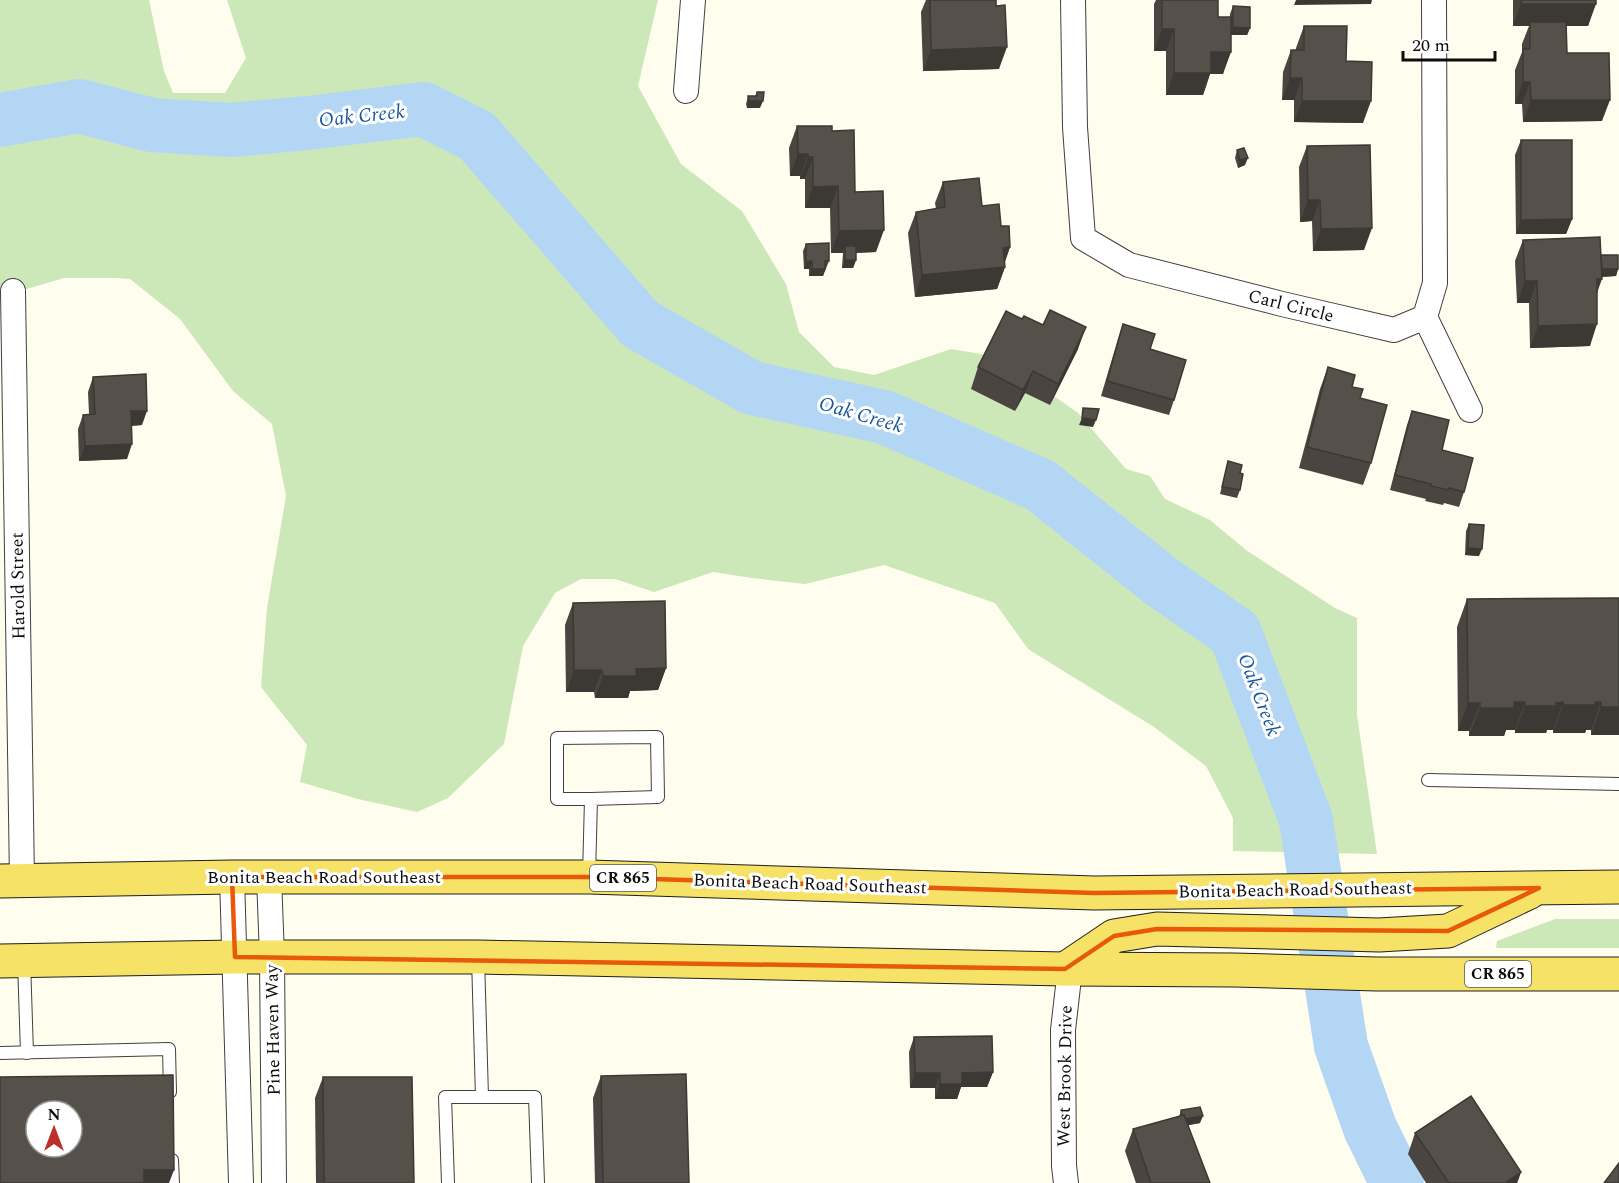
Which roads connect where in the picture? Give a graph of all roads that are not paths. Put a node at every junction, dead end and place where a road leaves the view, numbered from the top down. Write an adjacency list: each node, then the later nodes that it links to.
1 (693, 0): 4 (street)
2 (1073, 0): 6 (street, Carl Circle)
3 (1434, 0): 6 (street)
4 (686, 91)
5 (14, 291): 14 (street, Harold Street)
6 (1425, 317): 7 (street)
7 (1470, 410)
8 (1428, 780): 9 (lane)
9 (1619, 784)
10 (591, 799): 10 (lane); 13 (lane)
11 (232, 877): 12 (main road, Bonita Beach Road Southeast / CR 865); 14 (main road, Bonita Beach Road Southeast / CR 865); 17 (street, Pine Haven Way)
12 (269, 877): 13 (main road, Bonita Beach Road Southeast / CR 865); 18 (street, Pine Haven Way)
13 (589, 878): 16 (main road, Bonita Beach Road Southeast / CR 865)
14 (11, 880)
15 (1619, 887): 16 (main road, Bonita Beach Road Southeast / CR 865)
16 (1539, 888): 21 (main road)
17 (235, 957): 18 (main road, CR 865); 20 (main road, CR 865); 29 (street, Pine Haven Way)
18 (272, 957): 19 (main road, CR 865); 30 (street, Pine Haven Way)
19 (478, 957): 21 (main road, CR 865); 25 (lane)
20 (12, 961): 24 (lane)
21 (1068, 969): 22 (main road, CR 865); 33 (street, West Brook Drive)
22 (1619, 974)
23 (0, 1053): 24 (lane)
24 (27, 1053): 26 (lane)
25 (482, 1097): 31 (lane); 32 (lane)
26 (171, 1105)
27 (172, 1150): 28 (lane)
28 (173, 1183)
29 (241, 1183)
30 (274, 1183)
31 (447, 1183)
32 (538, 1183)
33 (1066, 1183)

